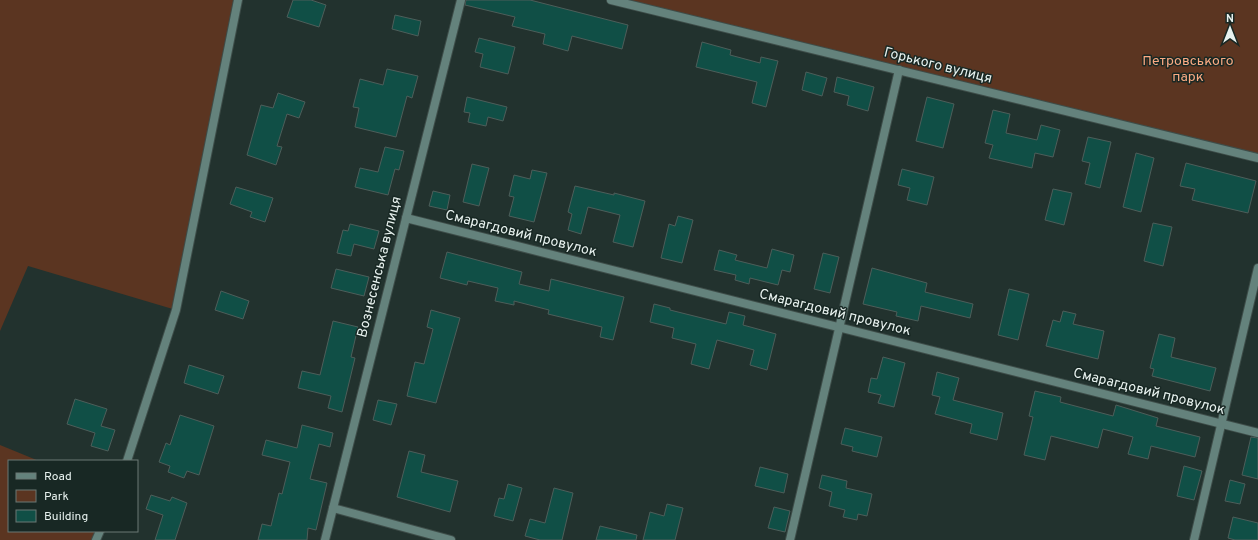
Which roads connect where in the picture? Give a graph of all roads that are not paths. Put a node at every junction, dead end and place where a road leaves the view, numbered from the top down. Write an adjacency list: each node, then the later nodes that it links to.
1 (238, 0): 11 (street)
2 (461, 0): 6 (street, Вознесенська вулиця)
3 (611, 0): 4 (street, Горького вулиця)
4 (899, 70): 5 (street, Горького вулиця); 8 (street)
5 (1258, 158)
6 (406, 218): 8 (street, Смарагдовий провулок); 12 (street, Вознесенська вулиця)
7 (1258, 268): 9 (street)
8 (840, 327): 9 (street, Смарагдовий провулок); 15 (street)
9 (1221, 424): 10 (street, Смарагдовий провулок); 16 (street)
10 (1258, 433)
11 (127, 460)
12 (334, 508): 13 (street, Вознесенська вулиця); 14 (street)
13 (325, 540)
14 (451, 540)
15 (790, 540)
16 (1194, 540)

